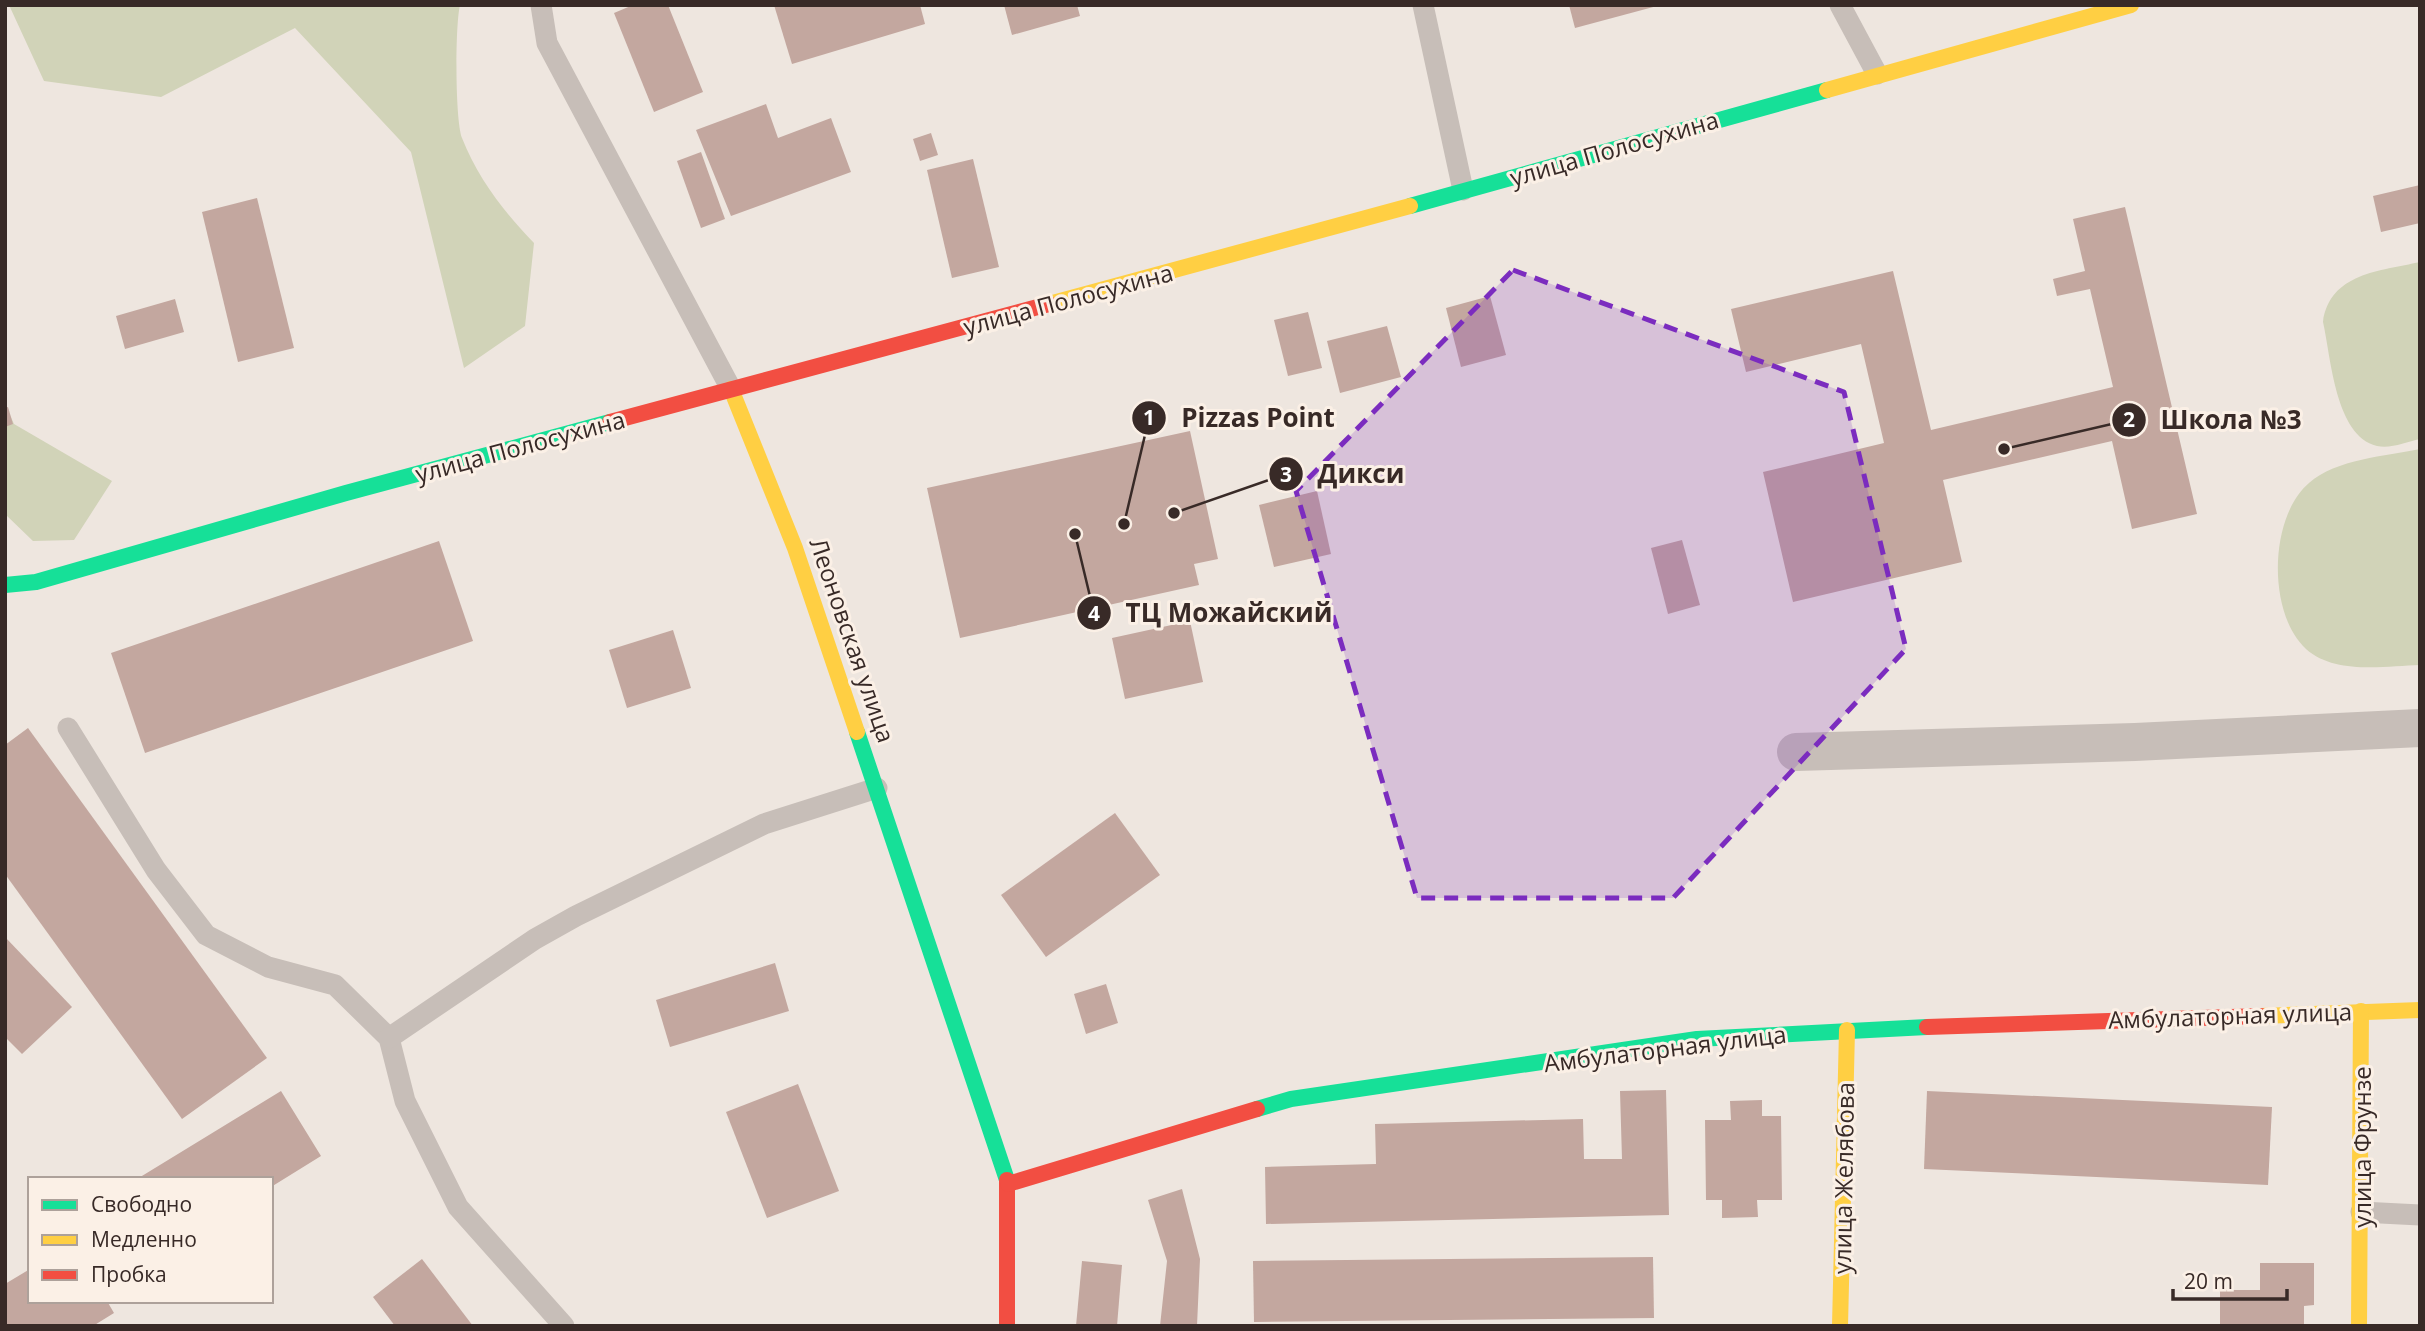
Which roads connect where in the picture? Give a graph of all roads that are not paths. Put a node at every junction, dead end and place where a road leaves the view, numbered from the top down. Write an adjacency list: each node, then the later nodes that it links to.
1 (541, 5): 7 (lane, Леоновская улица)
2 (1423, 5): 6 (lane)
3 (1840, 5): 5 (lane)
4 (2119, 7): 5 (street, улица Полосухина)
5 (1877, 74): 6 (street, улица Полосухина)
6 (1463, 190): 7 (street, улица Полосухина)
7 (731, 389): 8 (street, улица Полосухина); 12 (street, Леоновская улица)
8 (9, 588)
9 (2420, 727): 11 (street)
10 (68, 728): 16 (lane)
11 (1796, 752)
12 (877, 788): 16 (lane); 17 (street, Леоновская улица)
13 (2420, 1010): 14 (street, Амбулаторная улица)
14 (2361, 1011): 15 (street, Амбулаторная улица); 18 (street, улица Фрунзе)
15 (1846, 1030): 17 (street, Амбулаторная улица); 22 (street, улица Желябова)
16 (389, 1038): 20 (lane)
17 (1008, 1184): 21 (street, Леоновская улица)
18 (2361, 1212): 19 (lane); 23 (street, улица Фрунзе)
19 (2420, 1215)
20 (564, 1326)
21 (1007, 1326)
22 (1840, 1326)
23 (2359, 1326)

